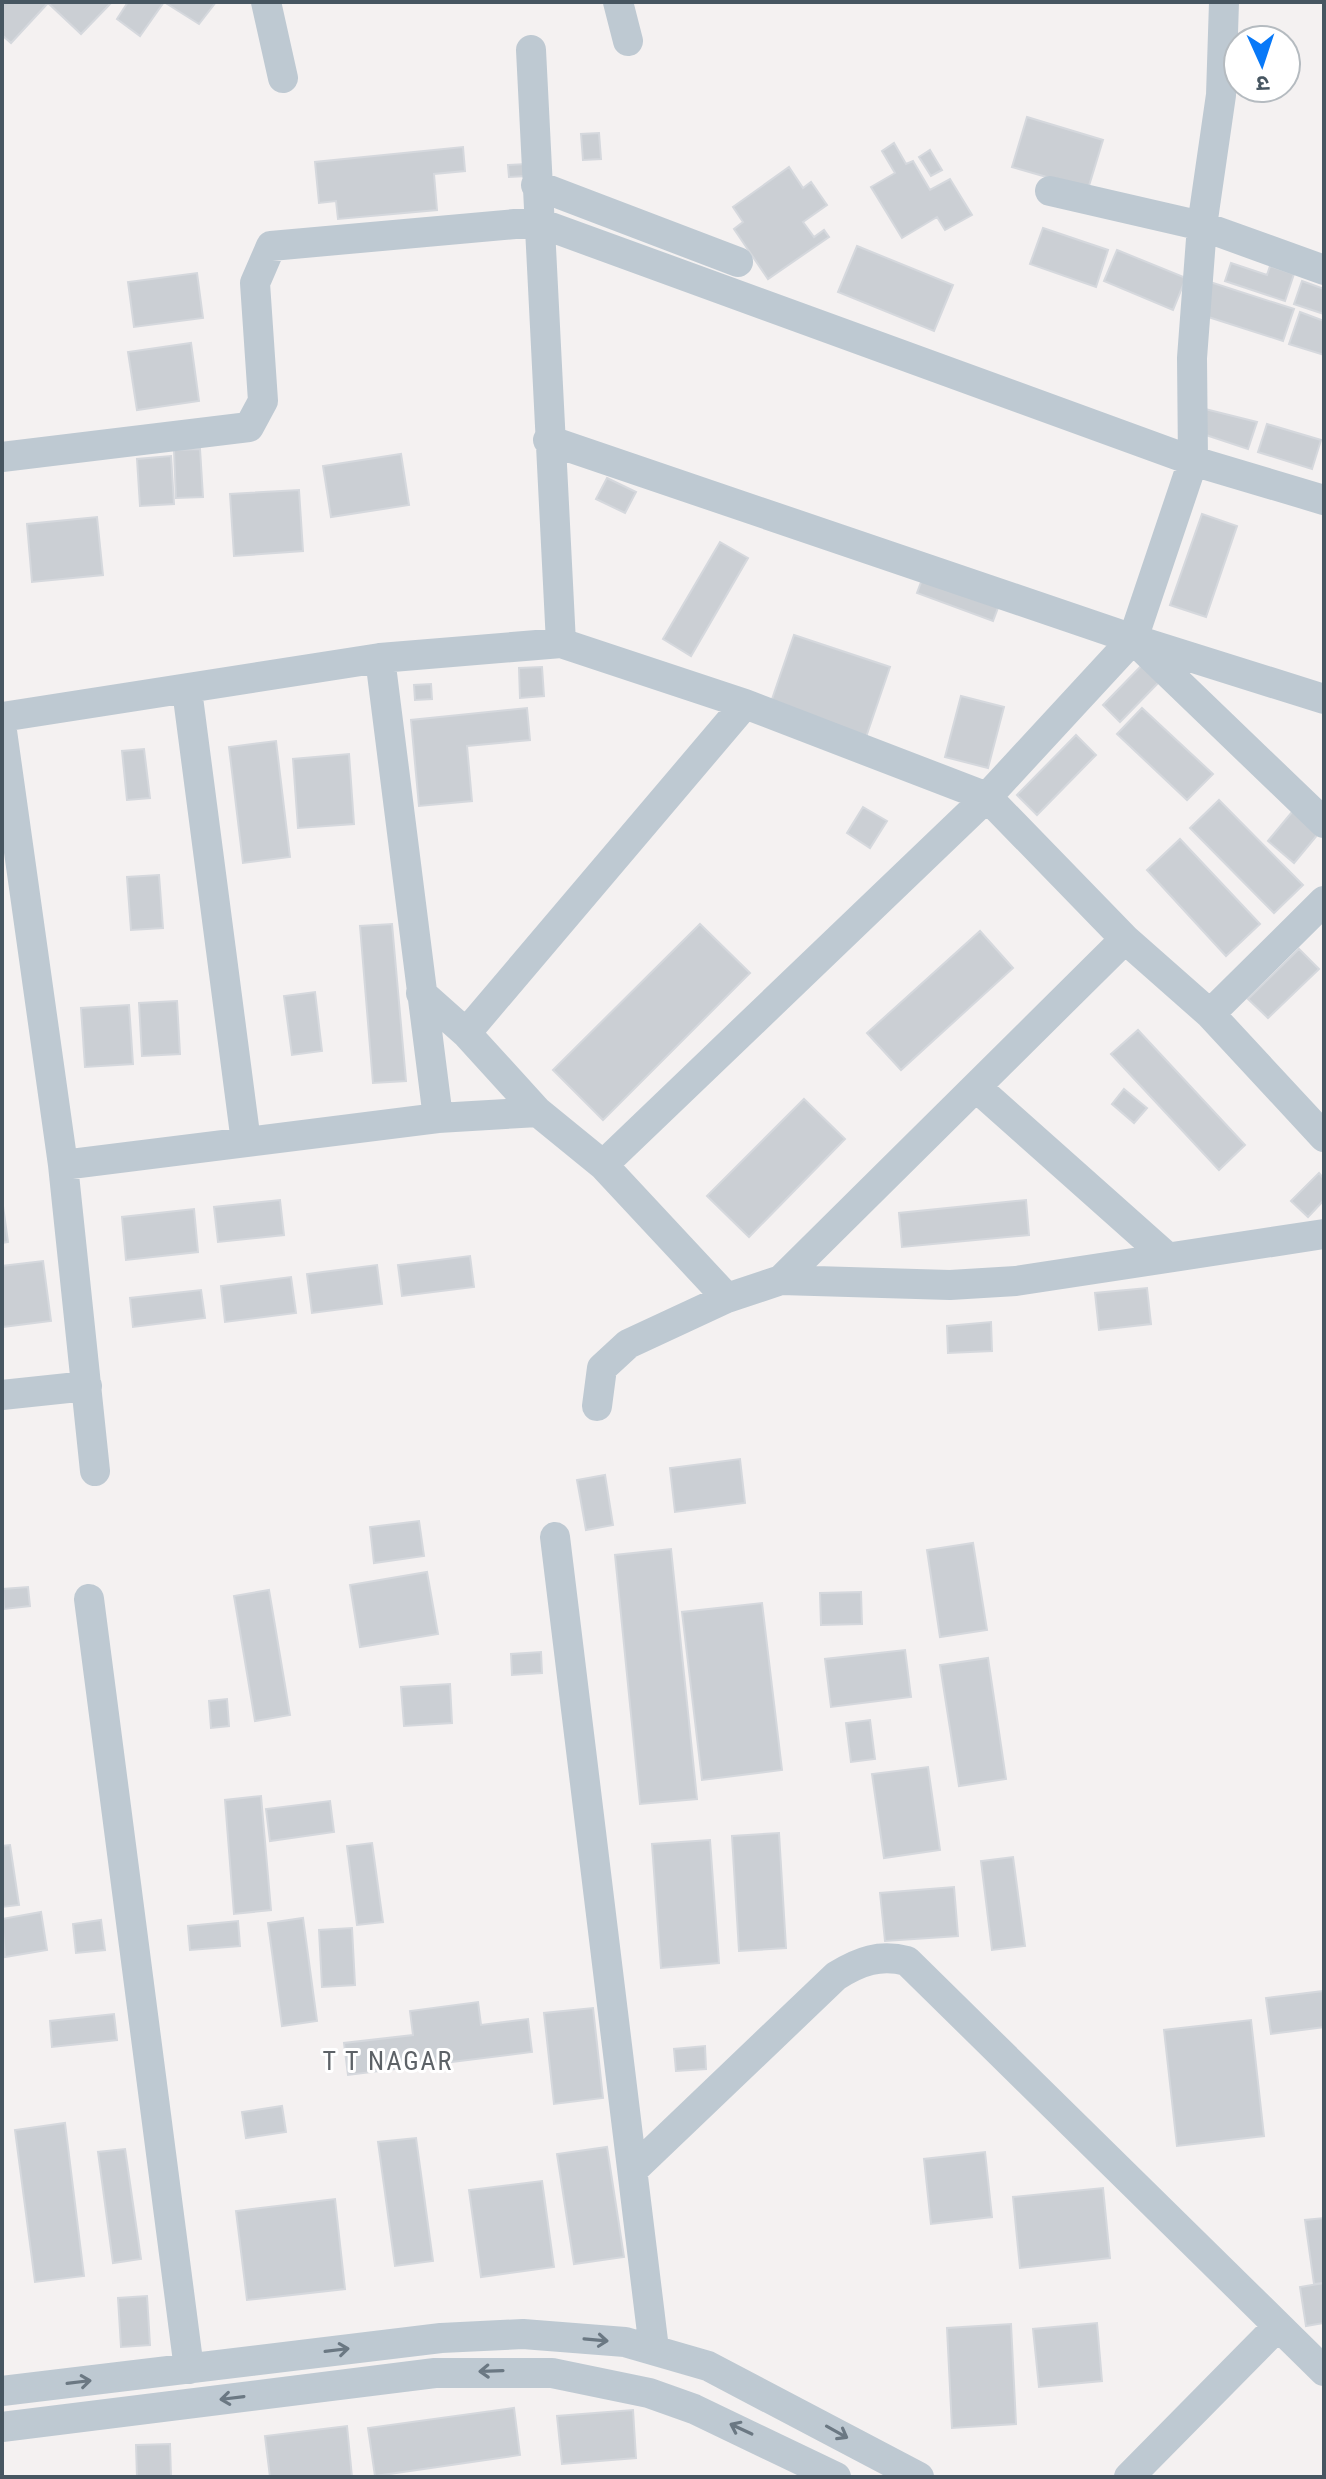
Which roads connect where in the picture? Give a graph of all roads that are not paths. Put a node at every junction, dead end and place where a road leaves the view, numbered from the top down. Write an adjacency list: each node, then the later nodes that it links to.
1 (266, 2): 6 (street)
2 (618, 2): 4 (street)
3 (1224, 2): 10 (street)
4 (628, 41)
5 (531, 50): 7 (street)
6 (283, 78)
7 (536, 185): 9 (street); 11 (street)
8 (1050, 191): 10 (street)
9 (537, 222): 13 (street); 14 (street); 15 (street)
10 (1202, 226): 12 (street); 15 (street)
11 (738, 262)
12 (1324, 270)
13 (548, 440): 17 (street); 18 (street)
14 (2, 457)
15 (1193, 461): 16 (street); 17 (street)
16 (1324, 500)
17 (1133, 639): 21 (street); 25 (street); 26 (street)
18 (561, 643): 19 (street); 22 (street)
19 (380, 658): 20 (street); 29 (street)
20 (187, 690): 23 (street); 36 (street)
21 (1324, 699)
22 (745, 704): 25 (street); 31 (street)
23 (2, 717)
24 (2, 731): 37 (street)
25 (987, 797): 28 (street); 38 (street)
26 (1324, 823)
27 (1324, 901): 30 (street)
28 (1125, 939): 30 (street); 32 (street)
29 (421, 993): 31 (street); 34 (street)
30 (1210, 1014): 35 (street)
31 (466, 1033): 33 (street)
32 (976, 1087): 40 (street); 41 (street)
33 (538, 1112): 34 (street); 38 (street)
34 (438, 1118): 36 (street)
35 (1324, 1137)
36 (246, 1142): 37 (street)
37 (63, 1165): 43 (street)
38 (603, 1165): 42 (street)
39 (1324, 1234): 40 (street)
40 (1167, 1257): 41 (street)
41 (781, 1280): 42 (street)
42 (727, 1298): 45 (street)
43 (87, 1386): 44 (street); 46 (street)
44 (2, 1395)
45 (597, 1406)
46 (95, 1471)
47 (555, 1537): 49 (street)
48 (89, 1599): 52 (street)
49 (634, 2169): 50 (street); 51 (street)
50 (1278, 2326): 53 (street); 58 (street)
51 (654, 2349): 52 (street, one-way to 51); 57 (street, one-way to 57)
52 (189, 2369): 54 (street, one-way to 52)
53 (1324, 2371)
54 (2, 2391)
55 (2, 2427): 56 (street, one-way to 55)
56 (836, 2477)
57 (919, 2477)
58 (1129, 2477)

